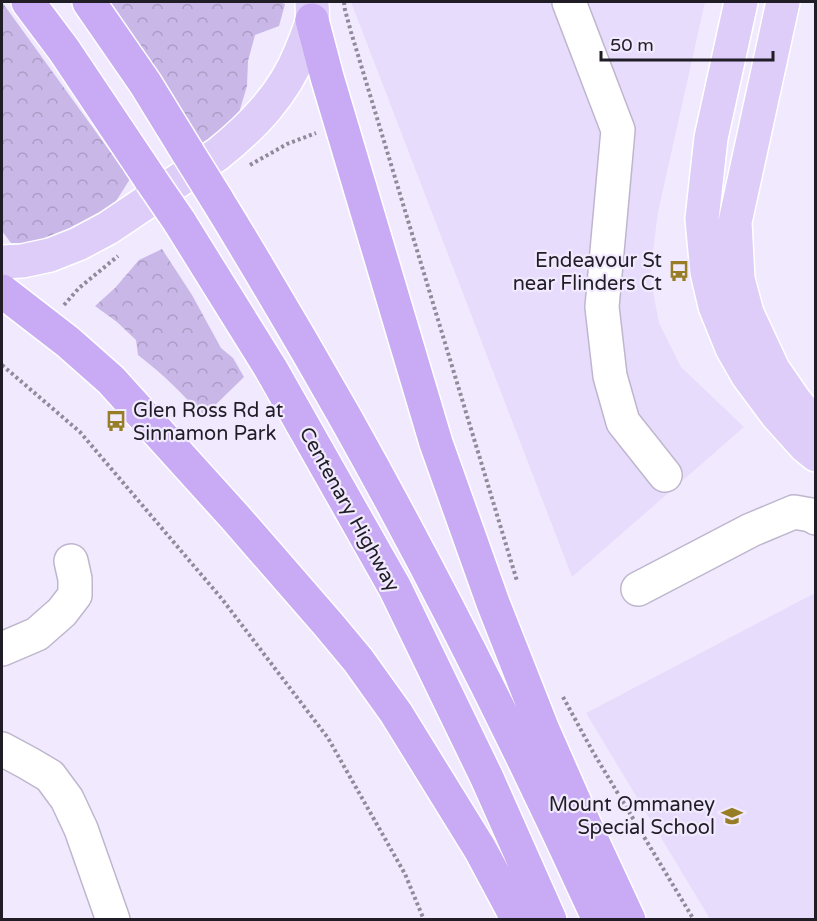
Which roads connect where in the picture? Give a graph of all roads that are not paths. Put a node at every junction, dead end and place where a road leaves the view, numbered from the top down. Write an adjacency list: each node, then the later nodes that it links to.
1 (28, 2): 19 (highway, Centenary Highway, bridge)
2 (89, 2): 20 (highway, Centenary Highway, bridge)
3 (569, 2): 11 (street)
4 (741, 2): 10 (main road)
5 (783, 2): 9 (main road)
6 (312, 10): 7 (main road); 21 (highway)
7 (2, 262)
8 (2, 291): 18 (highway)
9 (816, 424)
10 (816, 455)
11 (665, 475)
12 (816, 518): 14 (street)
13 (71, 561): 15 (street)
14 (638, 589)
15 (2, 649)
16 (2, 749): 17 (street)
17 (113, 920)
18 (518, 920)
19 (550, 920)
20 (599, 920)
21 (629, 920)

